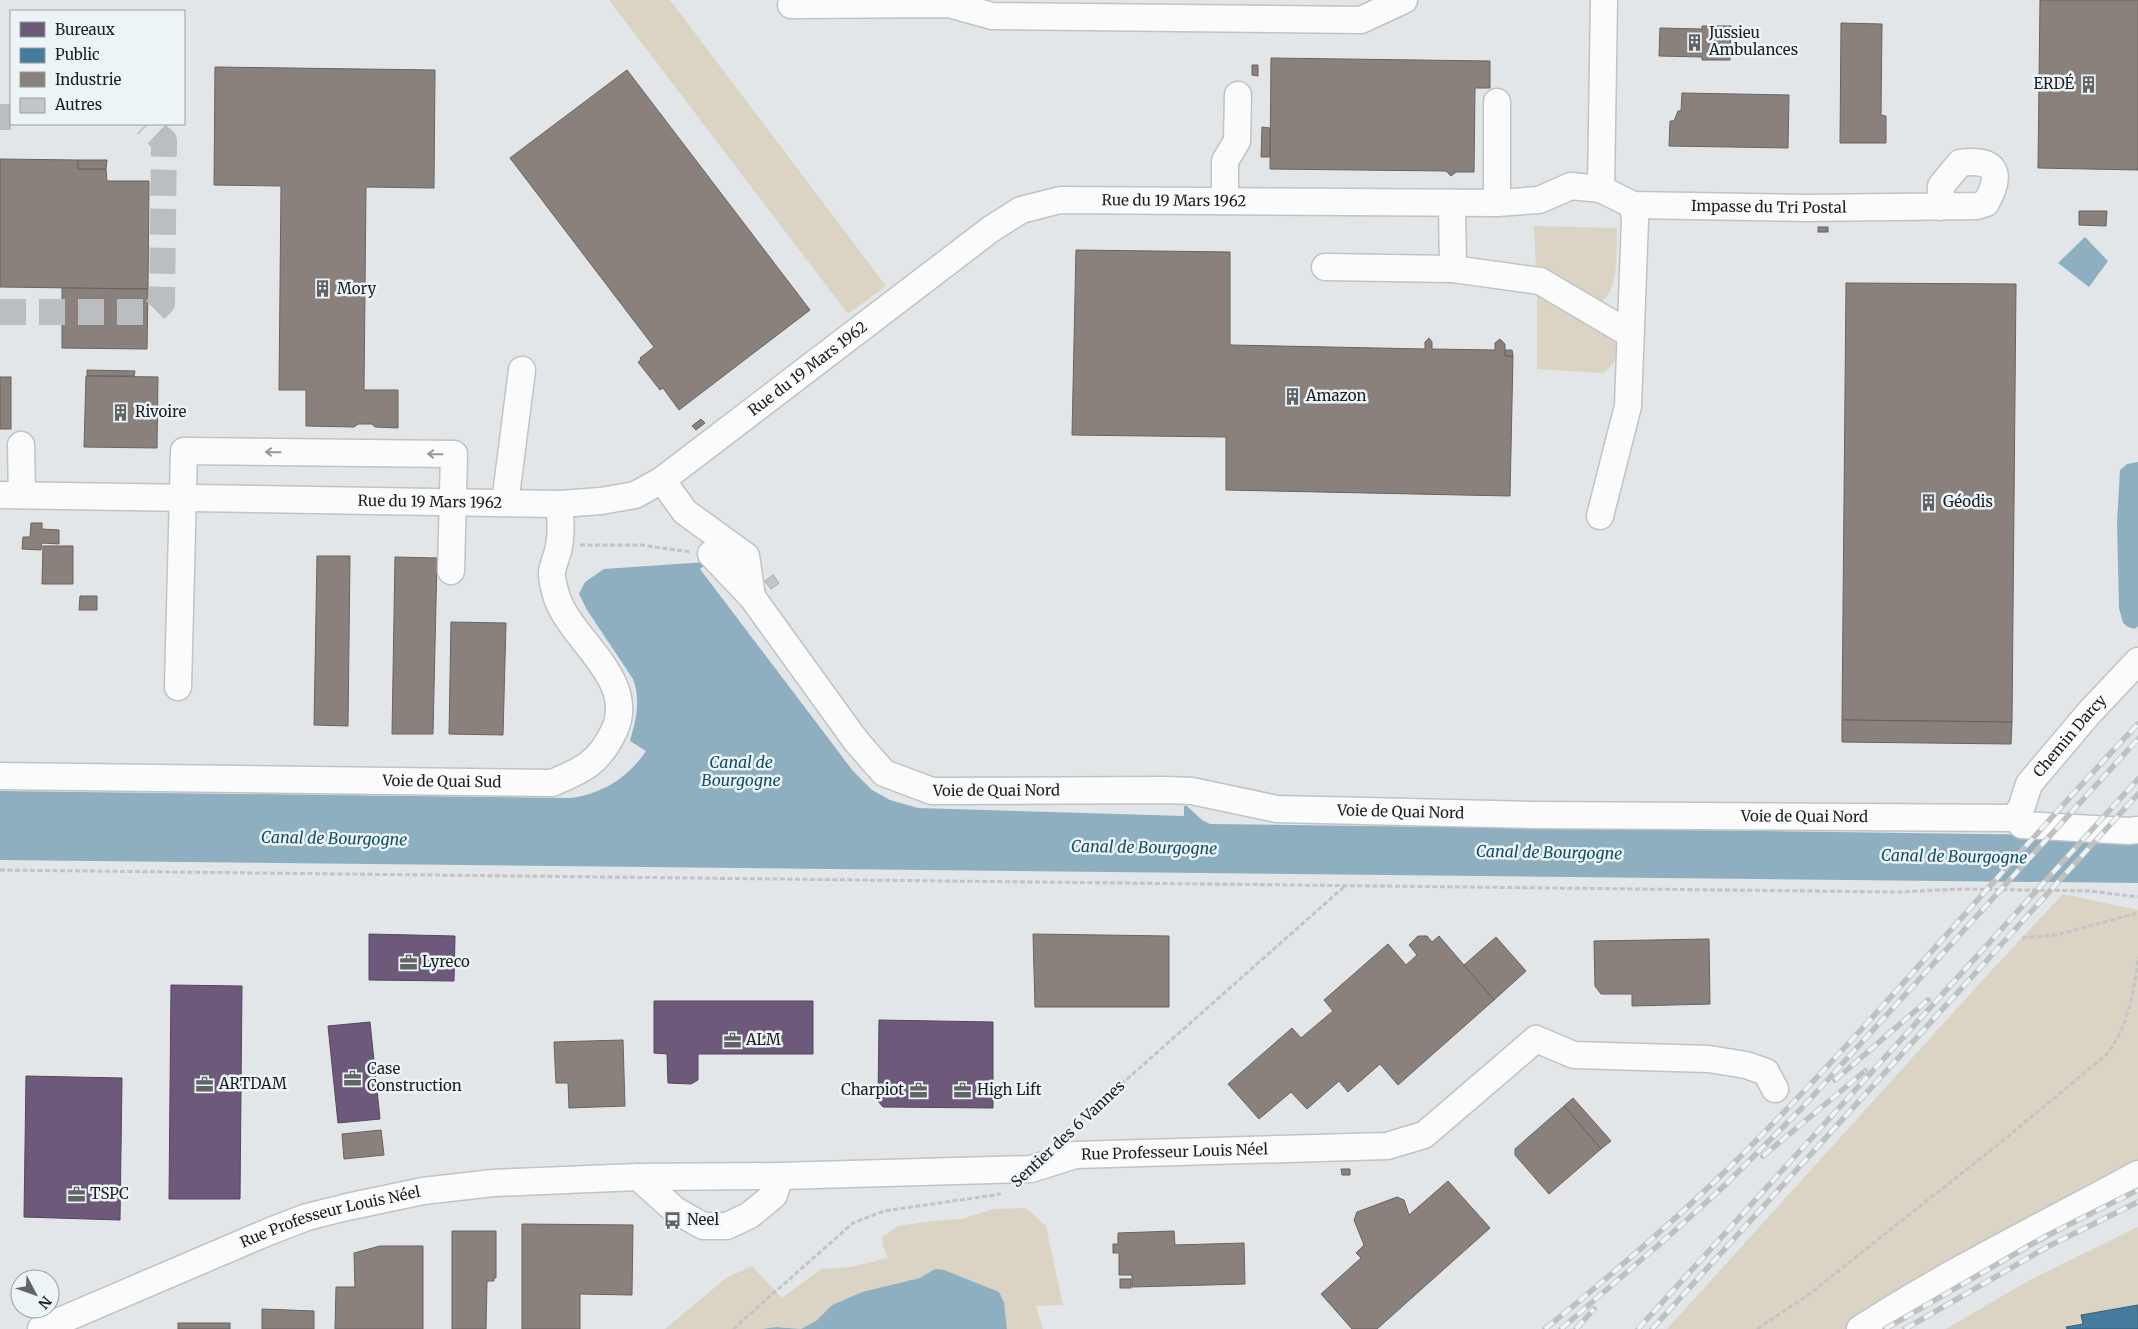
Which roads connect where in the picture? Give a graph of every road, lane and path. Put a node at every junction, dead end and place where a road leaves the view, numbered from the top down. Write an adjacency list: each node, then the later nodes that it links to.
1 (1404, 0): 3 (street)
2 (1604, 0): 6 (street)
3 (791, 5)
4 (1238, 95): 7 (street)
5 (1497, 102): 8 (street)
6 (1601, 189): 8 (street, Rue du 19 Mars 1962); 10 (street, Impasse du Tri Postal)
7 (1226, 201): 9 (street, Rue du 19 Mars 1962); 17 (street, Rue du 19 Mars 1962)
8 (1497, 203): 9 (street, Rue du 19 Mars 1962)
9 (1452, 204): 13 (street)
10 (1633, 204): 11 (street, Impasse du Tri Postal); 14 (street)
11 (1940, 207)
12 (1325, 267): 13 (street)
13 (1453, 269): 14 (street)
14 (1630, 334): 23 (street)
15 (522, 370): 21 (street)
16 (21, 445): 18 (street)
17 (662, 480): 22 (street, Rue du 19 Mars 1962); 27 (street, Voie de Quai Nord)
18 (11, 495): 19 (street, Rue du 19 Mars 1962)
19 (182, 498): 20 (street, Rue du 19 Mars 1962); 20 (street, one-way to 19); 29 (street)
20 (452, 502): 21 (street, Rue du 19 Mars 1962); 26 (street)
21 (506, 503): 22 (street, Rue du 19 Mars 1962)
22 (560, 504): 24 (street, Voie de Quai Sud)
23 (1600, 516)
24 (560, 545): 25 (path); 30 (street, Voie de Quai Sud)
25 (711, 554): 27 (street, Voie de Quai Nord)
26 (451, 571)
27 (752, 597): 31 (street, Voie de Quai Nord)
28 (2138, 661): 31 (street, Chemin Darcy)
29 (178, 687)
30 (0, 776)
31 (2014, 818): 32 (street, Voie de Quai Nord)
32 (2138, 830)
33 (0, 870): 34 (path)
34 (1345, 886): 35 (path); 40 (path, Sentier des 6 Vannes)
35 (2138, 897)
36 (2138, 913): 37 (path)
37 (2022, 938)
38 (2138, 958): 47 (path)
39 (1775, 1089): 42 (street, Rue Professeur Louis Néel)
40 (1062, 1136)
41 (2138, 1174): 48 (street)
42 (780, 1176): 43 (street, Rue Professeur Louis Néel); 43 (street)
43 (638, 1177): 45 (street, Rue Professeur Louis Néel)
44 (1004, 1192): 46 (path, Sentier des 6 Vannes)
45 (41, 1329)
46 (733, 1329)
47 (1757, 1329)
48 (1860, 1329)

